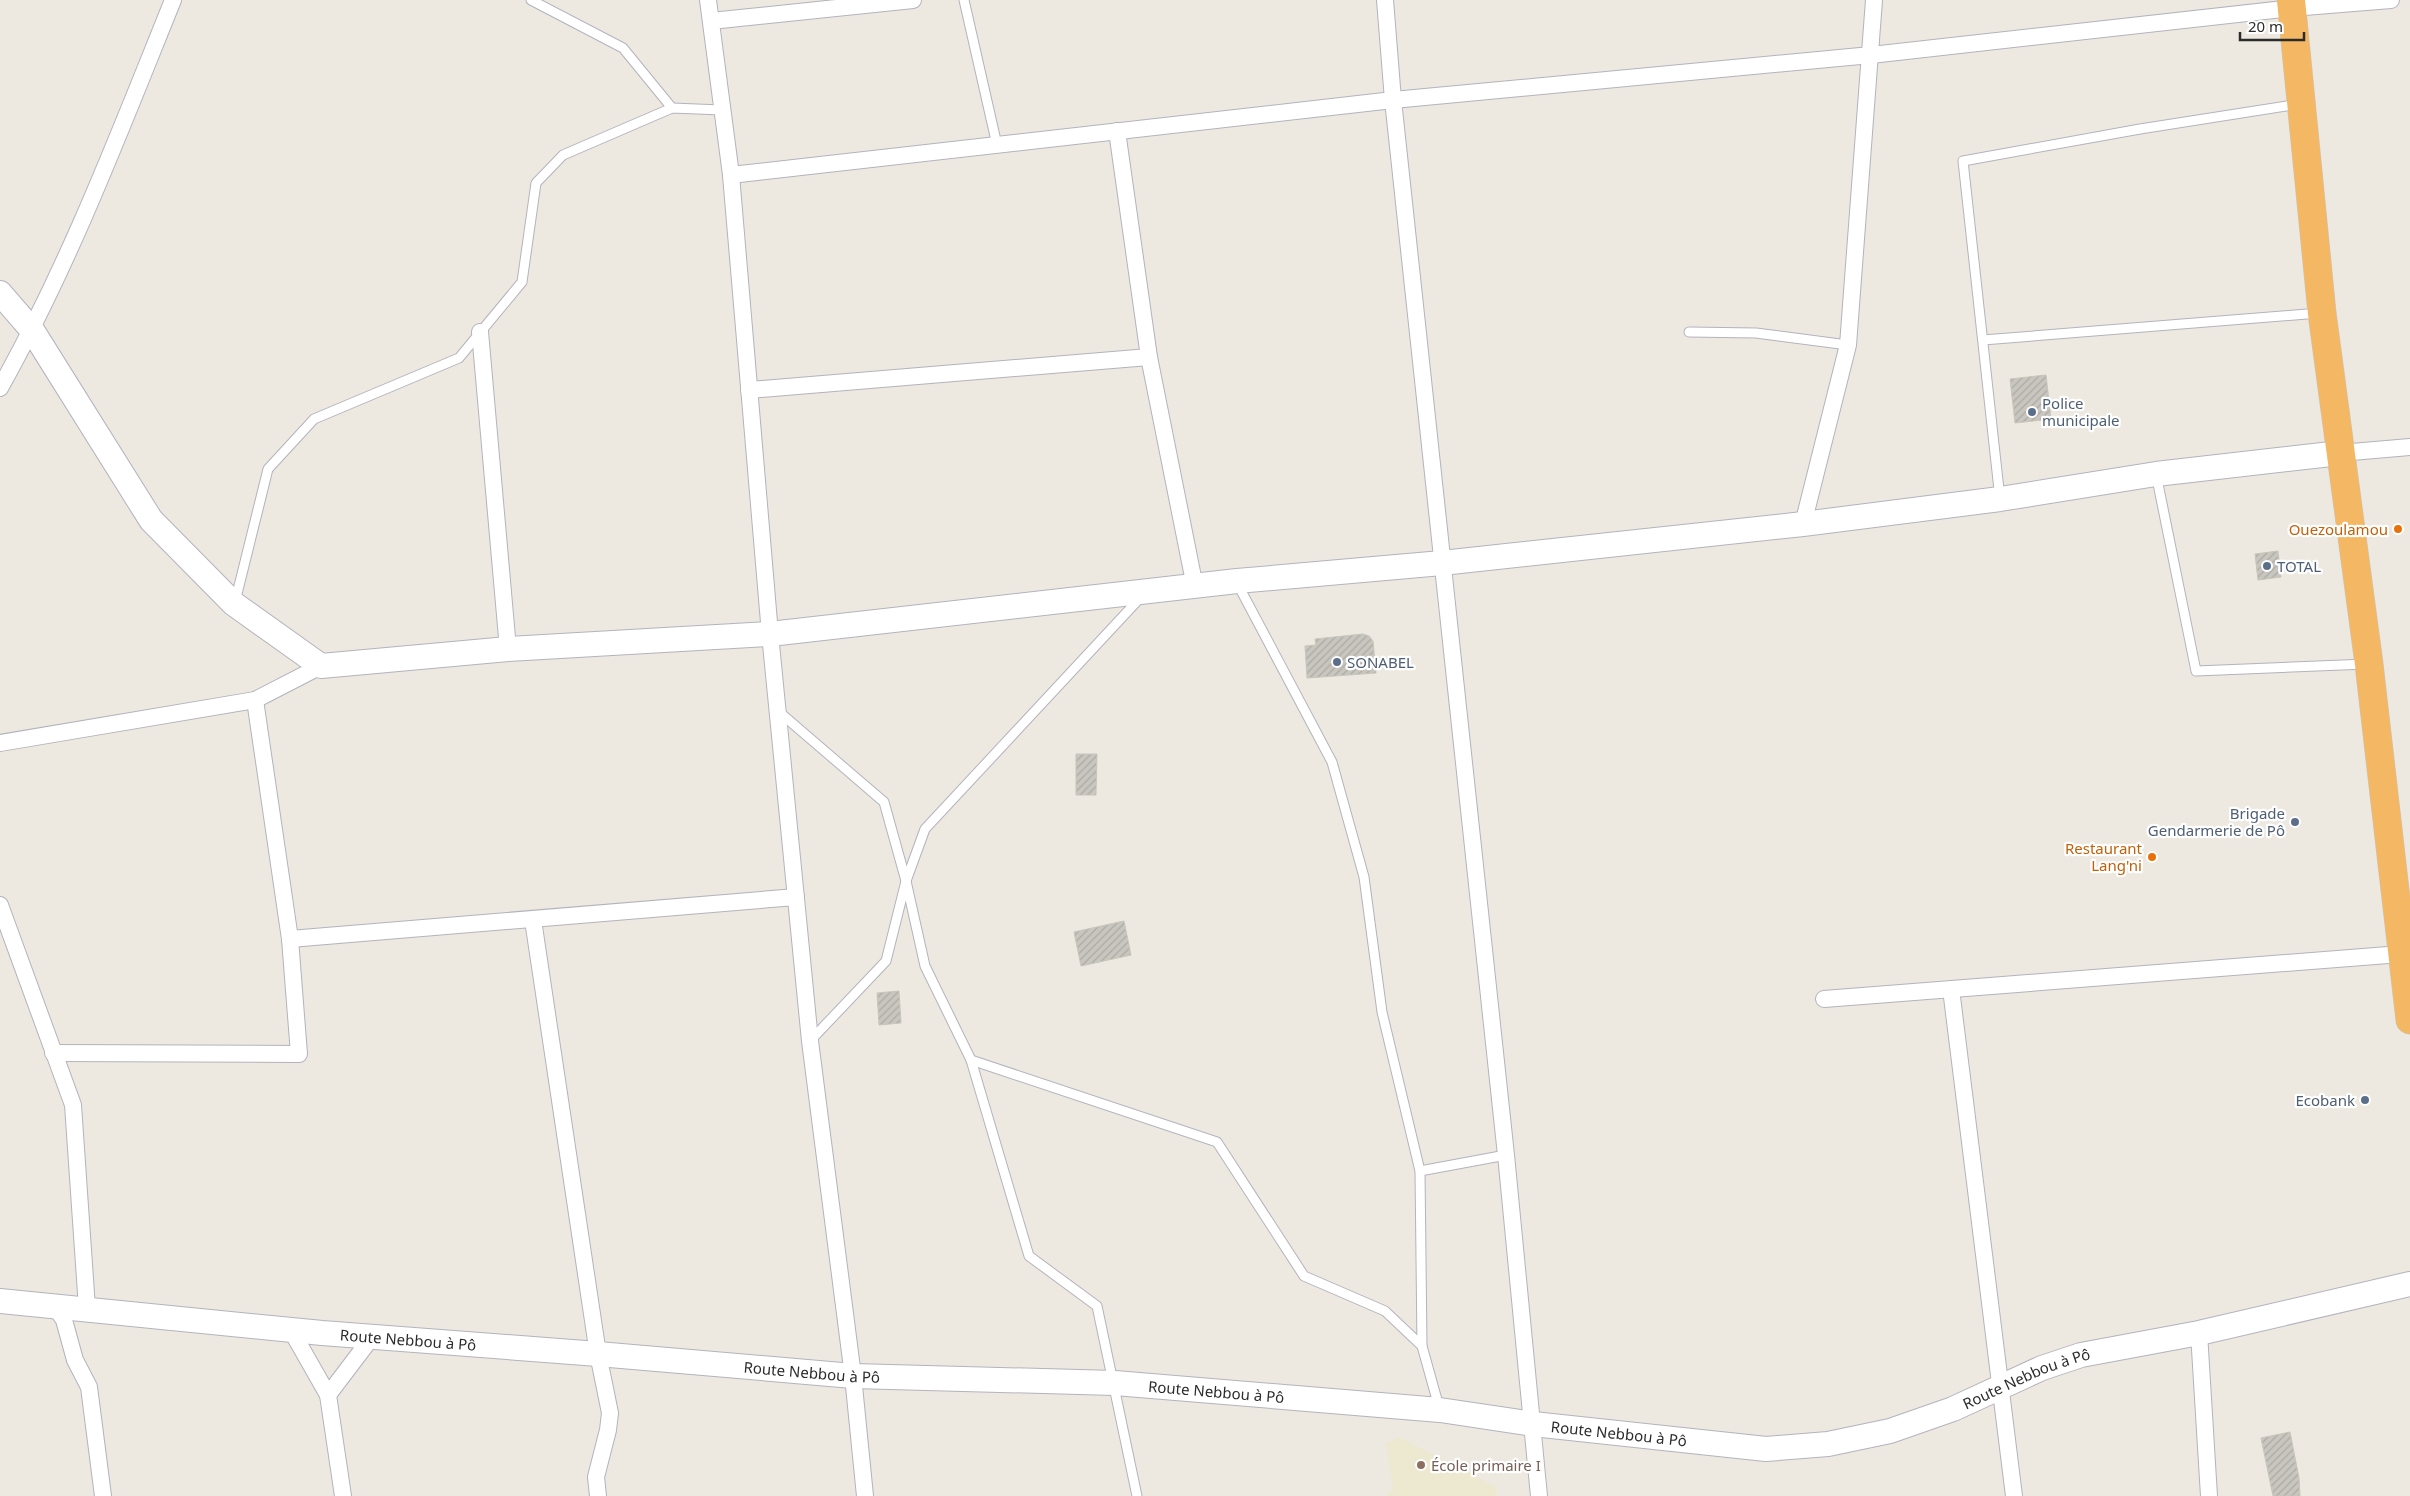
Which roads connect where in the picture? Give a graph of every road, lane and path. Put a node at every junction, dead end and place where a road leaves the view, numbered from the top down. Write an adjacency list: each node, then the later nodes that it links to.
1 (173, 0): 21 (street)
2 (531, 0): 14 (lane)
3 (708, 0): 10 (street)
4 (913, 0): 10 (street)
5 (964, 0): 17 (lane)
6 (1385, 0): 12 (street)
7 (1874, 0): 11 (street)
8 (2391, 0): 9 (street)
9 (2291, 4): 11 (street); 13 (highway)
10 (710, 21): 15 (street)
11 (1871, 56): 12 (street); 25 (street)
12 (1393, 100): 16 (street); 34 (street)
13 (2300, 103): 20 (highway); 24 (lane)
14 (672, 108): 15 (lane); 22 (lane)
15 (722, 110): 18 (street)
16 (1117, 131): 17 (street); 26 (street)
17 (997, 145): 18 (street)
18 (731, 175): 28 (street)
19 (0, 293): 21 (street)
20 (2322, 313): 24 (lane); 30 (highway)
21 (32, 330): 27 (street); 38 (street)
22 (480, 332): 38 (lane); 40 (street)
23 (1689, 332): 25 (lane)
24 (1982, 340): 32 (lane)
25 (1848, 345): 33 (street)
26 (1149, 356): 28 (street); 36 (street)
27 (0, 388)
28 (749, 390): 39 (street)
29 (2410, 447): 30 (street)
30 (2340, 454): 31 (street); 41 (highway)
31 (2156, 474): 32 (street); 41 (lane)
32 (2000, 499): 33 (street)
33 (1803, 524): 34 (street)
34 (1442, 563): 35 (street); 58 (street)
35 (1237, 581): 36 (street); 59 (lane)
36 (1195, 587): 37 (street)
37 (1145, 593): 39 (street); 46 (lane)
38 (234, 604): 42 (street)
39 (770, 634): 40 (street); 44 (street)
40 (508, 649): 42 (street)
41 (2369, 664): 51 (highway)
42 (321, 666): 43 (street)
43 (255, 700): 45 (street); 50 (street)
44 (778, 711): 46 (lane); 47 (street)
45 (0, 743)
46 (906, 881): 55 (lane); 57 (lane)
47 (796, 897): 49 (street); 55 (street)
48 (0, 905): 56 (street)
49 (533, 920): 50 (street); 68 (street)
50 (290, 939): 56 (street)
51 (2405, 954): 52 (street); 54 (highway)
52 (1951, 989): 53 (street); 71 (street)
53 (1824, 999)
54 (2410, 1020)
55 (810, 1041): 69 (street)
56 (53, 1053): 63 (street)
57 (970, 1060): 67 (lane); 70 (lane)
58 (1506, 1155): 59 (lane); 74 (street)
59 (1420, 1171): 67 (lane)
60 (2410, 1284): 65 (street, Route Nebbou à Pô)
61 (7, 1304): 62 (street, Route Nebbou à Pô)
62 (54, 1305): 63 (street, Route Nebbou à Pô); 75 (street)
63 (87, 1308): 64 (street, Route Nebbou à Pô)
64 (291, 1330): 66 (street, Route Nebbou à Pô); 72 (street)
65 (2199, 1333): 71 (street, Route Nebbou à Pô); 82 (street)
66 (372, 1337): 68 (street, Route Nebbou à Pô); 72 (street)
67 (1422, 1346): 73 (lane)
68 (598, 1354): 69 (street, Route Nebbou à Pô); 77 (street)
69 (853, 1376): 70 (street, Route Nebbou à Pô); 78 (street)
70 (1115, 1383): 73 (street, Route Nebbou à Pô); 79 (lane)
71 (2002, 1388): 74 (street, Route Nebbou à Pô); 81 (street)
72 (328, 1394): 76 (street)
73 (1440, 1410): 74 (street, Route Nebbou à Pô)
74 (1532, 1424): 80 (street)
75 (102, 1496)
76 (343, 1496)
77 (598, 1496)
78 (865, 1496)
79 (1137, 1496)
80 (1539, 1496)
81 (2014, 1496)
82 (2209, 1496)

